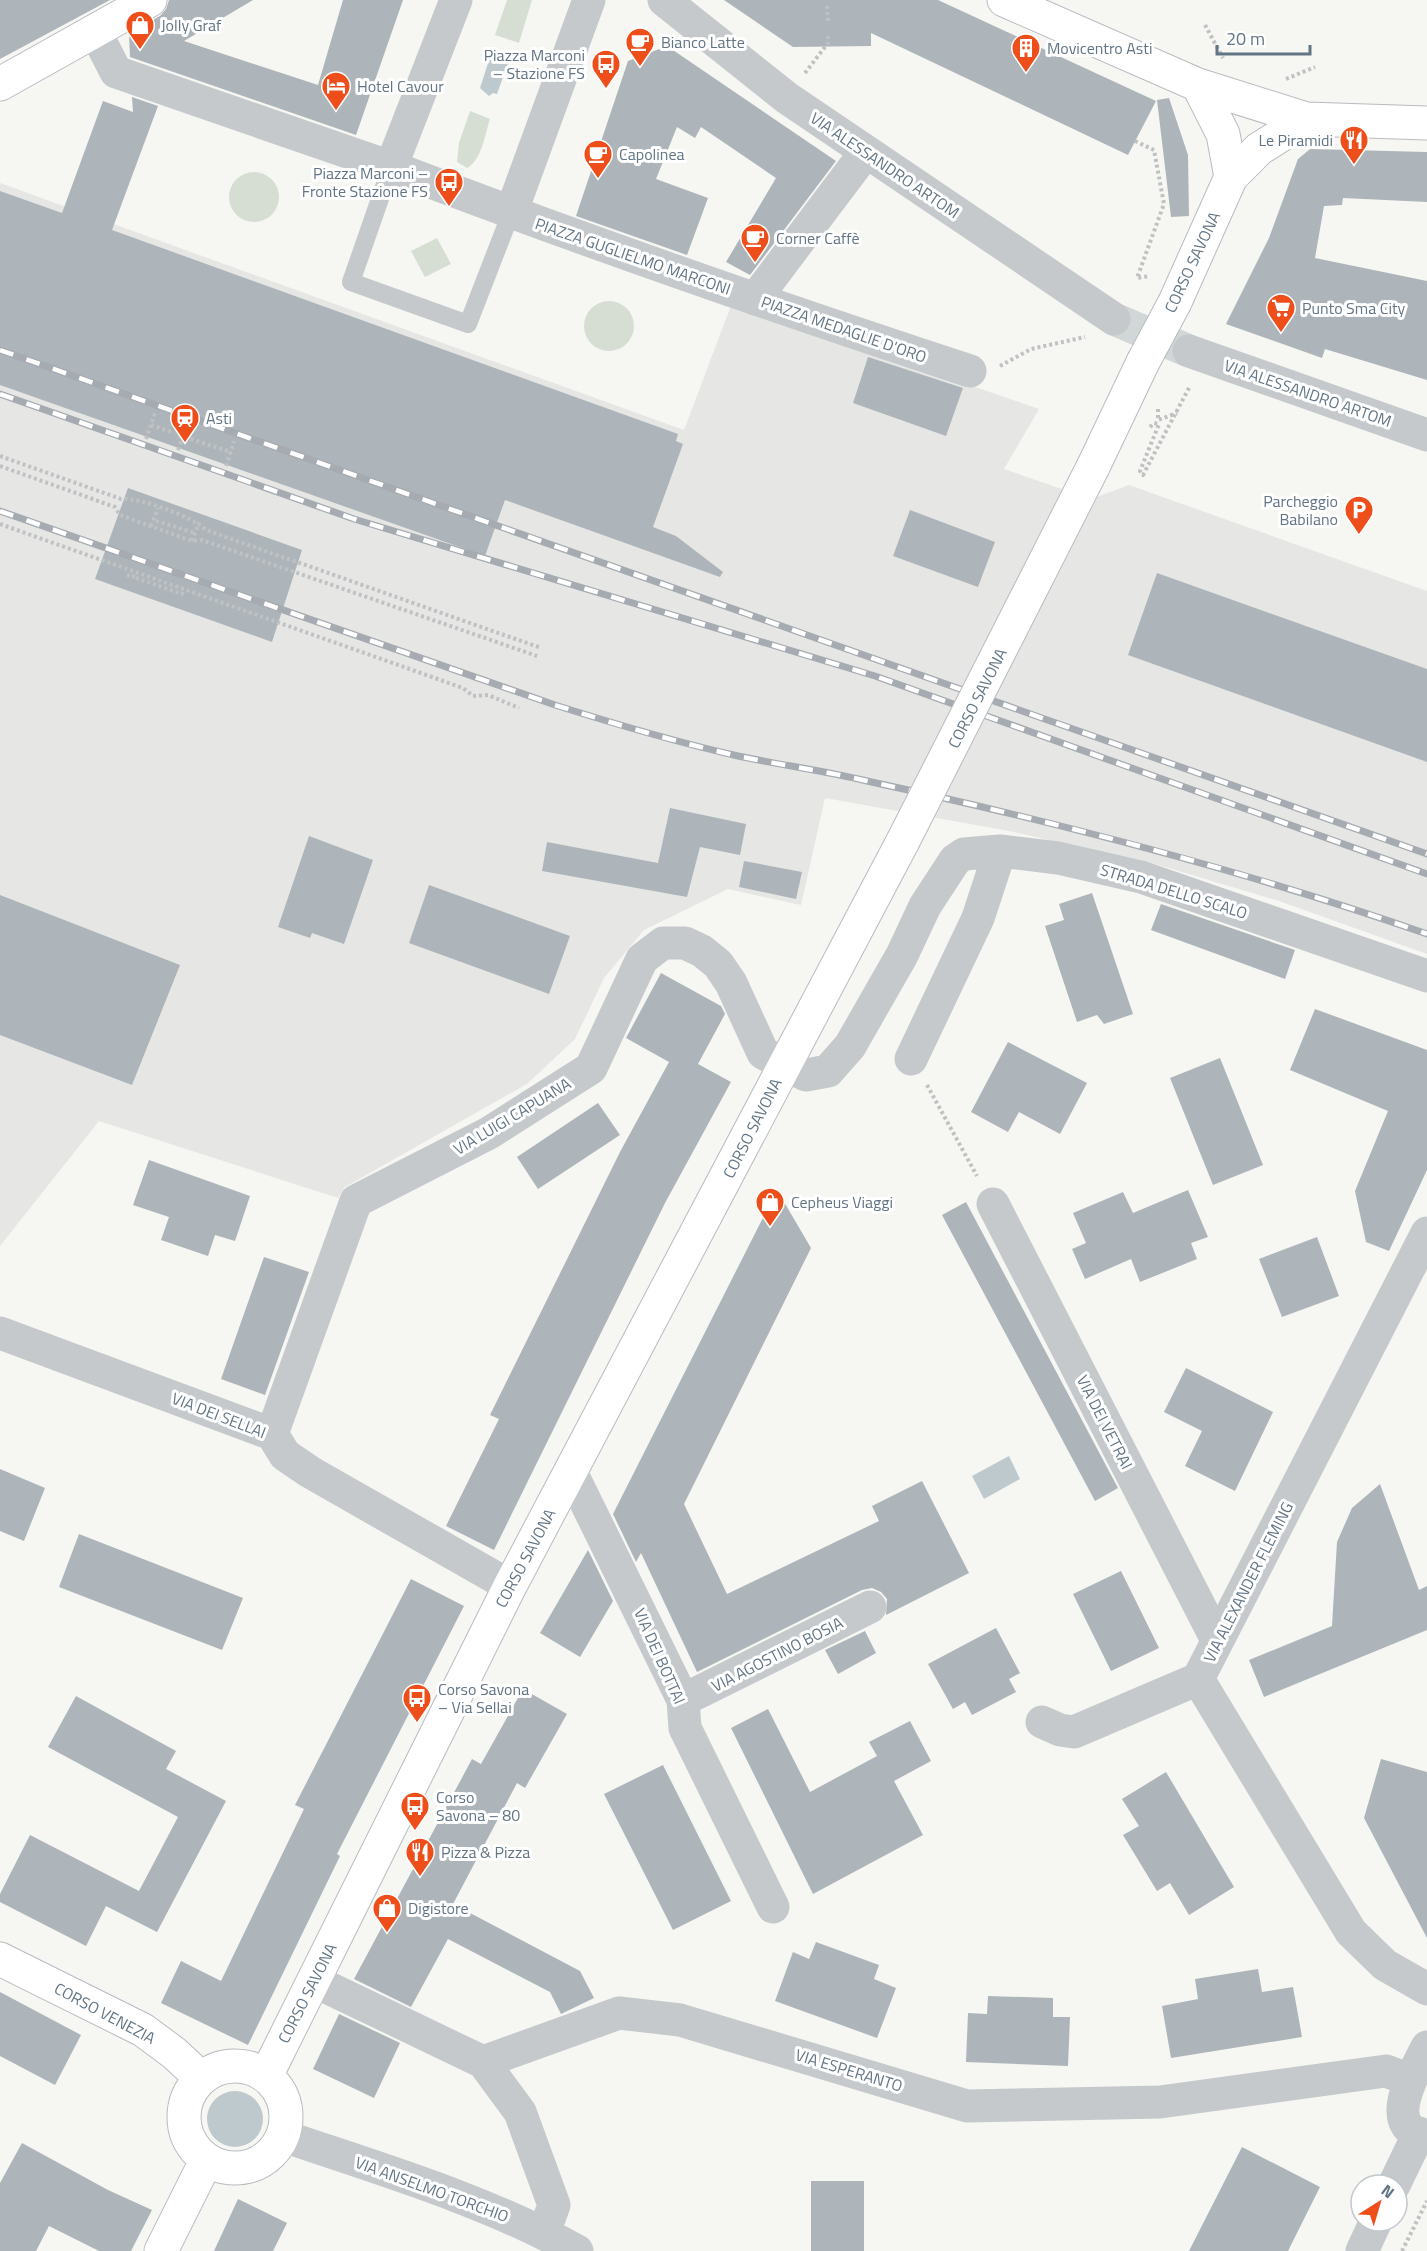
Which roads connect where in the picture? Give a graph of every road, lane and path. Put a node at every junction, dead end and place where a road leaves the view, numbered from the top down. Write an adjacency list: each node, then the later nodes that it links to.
1 (150, 0): 9 (main road)
2 (456, 0): 19 (street)
3 (590, 0): 21 (street)
4 (664, 0): 14 (street, VIA ALESSANDRO ARTOM)
5 (1004, 0): 13 (main road)
6 (827, 6): 7 (path)
7 (828, 23)
8 (1205, 25): 11 (path)
9 (94, 31): 12 (main road); 19 (street, PIAZZA GUGLIELMO MARCONI)
10 (828, 36): 14 (path)
11 (1225, 61)
12 (0, 84)
13 (1197, 85): 15 (main road); 20 (main road)
14 (787, 98): 18 (street, VIA ALESSANDRO ARTOM)
15 (1306, 119): 16 (main road); 20 (main road, CORSO SAVONA)
16 (1427, 123)
17 (1135, 141): 22 (path)
18 (865, 153): 23 (street, PIAZZA MEDAGLIE D'ORO); 24 (street, VIA ALESSANDRO ARTOM)
19 (391, 167): 21 (street, PIAZZA GUGLIELMO MARCONI); 21 (lane)
20 (1231, 177): 22 (main road, CORSO SAVONA)
21 (511, 213): 23 (street, PIAZZA GUGLIELMO MARCONI)
22 (1166, 289): 60 (main road, CORSO SAVONA, bridge)
23 (755, 299): 26 (street, PIAZZA MEDAGLIE D'ORO)
24 (1114, 319)
25 (1189, 351): 34 (street, VIA ALESSANDRO ARTOM)
26 (970, 371)
27 (1191, 384): 30 (path)
28 (1157, 402): 30 (path)
29 (155, 413): 31 (path)
30 (1178, 413): 33 (path)
31 (151, 424): 35 (path); 36 (path)
32 (187, 424): 35 (path)
33 (1147, 434)
34 (1427, 435)
35 (184, 436): 38 (path); 39 (path)
36 (146, 439)
37 (234, 441): 39 (path)
38 (178, 450)
39 (231, 452): 42 (path)
40 (0, 456): 43 (path)
41 (0, 466): 47 (path)
42 (226, 466)
43 (158, 508): 44 (path); 45 (path)
44 (152, 519): 47 (path); 48 (path)
45 (199, 522): 48 (path); 54 (path)
46 (0, 524): 50 (path)
47 (151, 526): 49 (path)
48 (195, 533): 49 (path)
49 (192, 541): 55 (path)
50 (135, 572): 51 (path); 53 (path)
51 (127, 575)
52 (136, 578): 53 (path)
53 (183, 590): 56 (path)
54 (541, 648)
55 (537, 656)
56 (519, 708)
57 (1000, 851): 58 (street, STRADA DELLO SCALO); 59 (street); 60 (street, STRADA DELLO SCALO)
58 (1427, 976)
59 (911, 1059): 61 (path)
60 (785, 1066): 64 (street, VIA LUIGI CAPUANA); 65 (main road, CORSO SAVONA)
61 (993, 1204): 68 (street, VIA DEI VETRAI)
62 (1427, 1233): 68 (street, VIA ALEXANDER FLEMING)
63 (0, 1333): 64 (street, VIA DEI SELLAI)
64 (272, 1434): 66 (street, VIA DEI SELLAI)
65 (571, 1472): 66 (main road, CORSO SAVONA); 70 (street, VIA DEI BOTTAI)
66 (510, 1586): 74 (main road, CORSO SAVONA)
67 (870, 1607): 70 (street, VIA AGOSTINO BOSIA)
68 (1217, 1640): 69 (street, VIA ALEXANDER FLEMING)
69 (1198, 1679): 71 (street); 75 (street, VIA ALEXANDER FLEMING)
70 (683, 1700): 72 (street, VIA DEI BOTTAI)
71 (1042, 1722)
72 (773, 1907)
73 (0, 1959): 79 (main road, CORSO VENEZIA)
74 (314, 1981): 77 (street); 78 (main road, CORSO SAVONA)
75 (1427, 1989)
76 (1427, 2047): 80 (street)
77 (483, 2062): 80 (street, VIA ESPERANTO); 86 (street)
78 (266, 2076): 79 (main road); 82 (main road)
79 (201, 2078): 83 (main road)
80 (1410, 2080): 81 (street)
81 (1423, 2135): 84 (street)
82 (283, 2136): 83 (main road); 86 (street, VIA ANSELMO TORCHIO)
83 (206, 2161): 88 (main road)
84 (1401, 2173)
85 (1427, 2201): 91 (path)
86 (544, 2233): 89 (street, VIA ANSELMO TORCHIO)
87 (1371, 2233): 90 (street)
88 (161, 2251)
89 (577, 2251)
90 (1362, 2251)
91 (1402, 2251)

